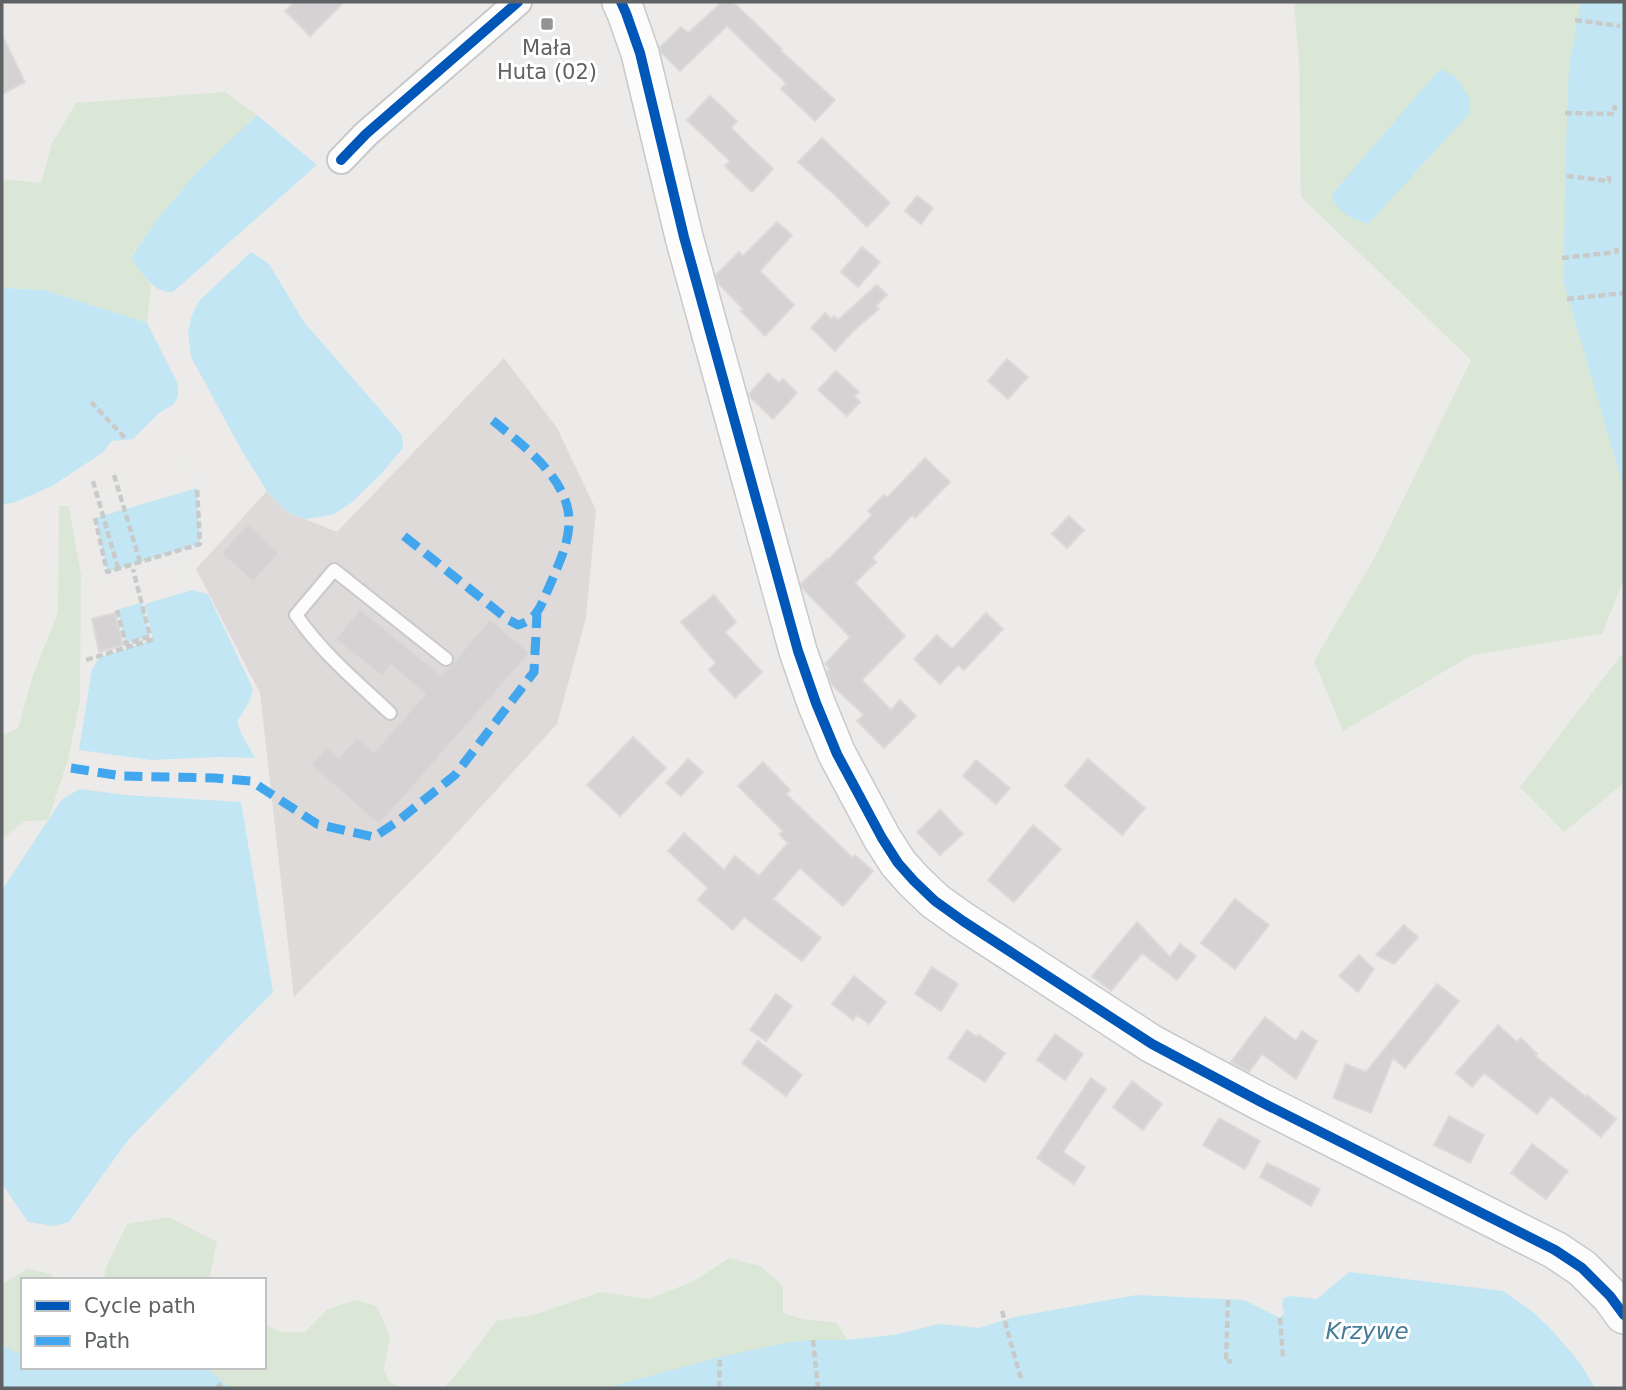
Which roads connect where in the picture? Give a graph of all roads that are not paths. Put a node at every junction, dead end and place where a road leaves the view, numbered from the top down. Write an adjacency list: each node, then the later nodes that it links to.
1 (518, 2): 3 (street)
2 (621, 2): 6 (street)
3 (341, 160)
4 (446, 660): 5 (lane)
5 (390, 713)
6 (1624, 1315)

